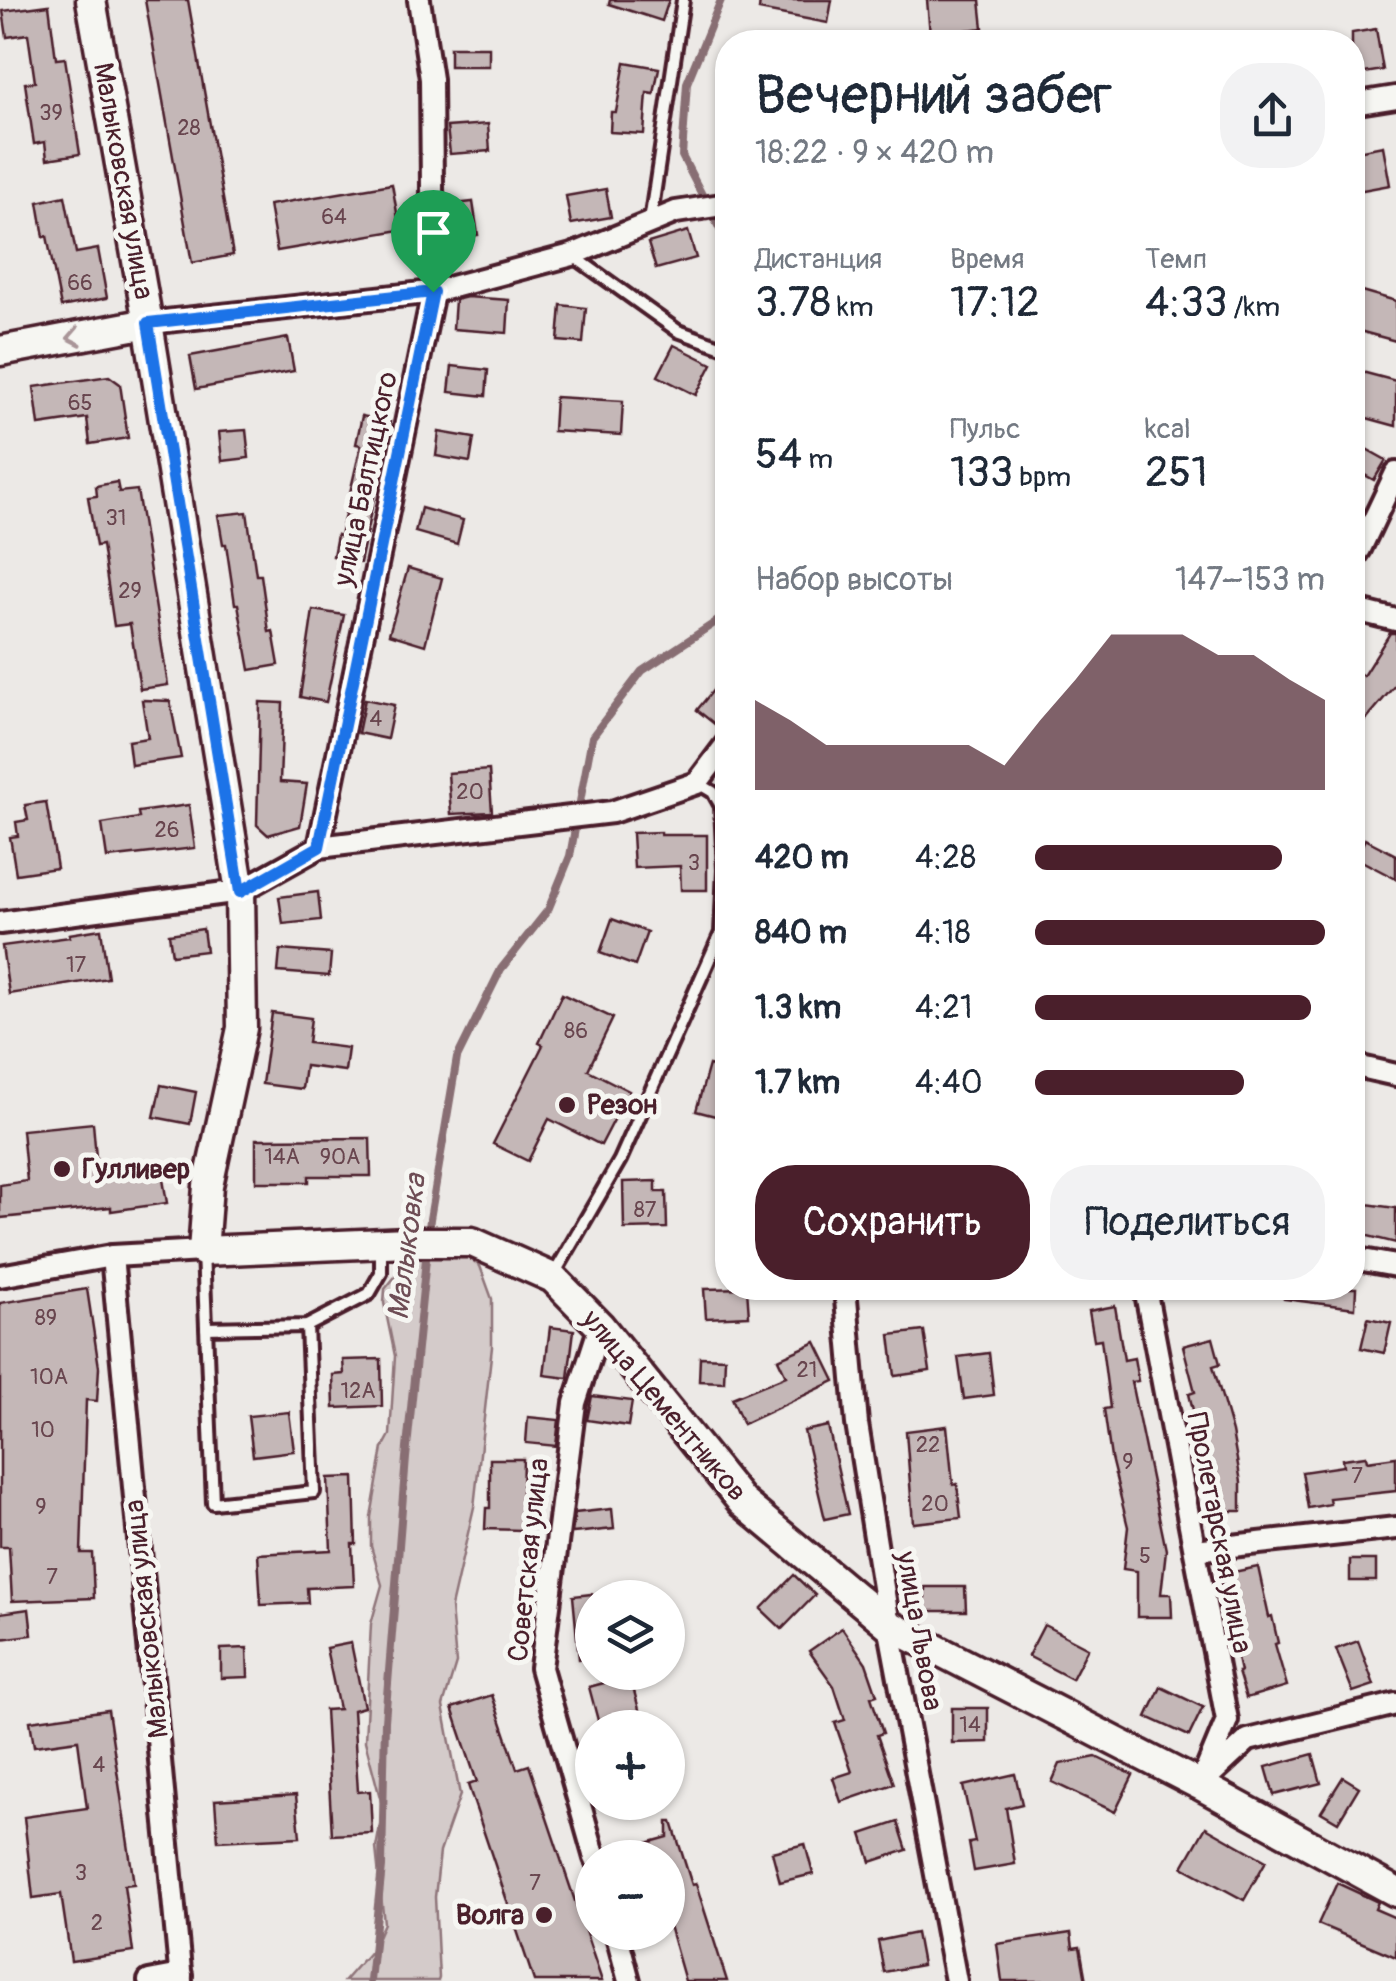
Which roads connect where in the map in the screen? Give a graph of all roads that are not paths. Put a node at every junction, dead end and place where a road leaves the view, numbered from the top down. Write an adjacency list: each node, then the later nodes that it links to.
1 (91, 0): 10 (street, Малыковская улица)
2 (419, 0): 9 (street, улица Балтицкого)
3 (683, 0): 7 (lane)
4 (1396, 96): 5 (street)
5 (1365, 102)
6 (715, 206): 7 (street)
7 (650, 223): 8 (street)
8 (572, 255): 9 (street); 11 (lane)
9 (433, 292): 10 (street); 20 (street, улица Балтицкого)
10 (148, 323): 12 (street, one-way to 12); 21 (street, Малыковская улица)
11 (715, 344)
12 (0, 352)
13 (1396, 474): 14 (street)
14 (1365, 539)
15 (1365, 612): 16 (street)
16 (1396, 620)
17 (715, 759): 18 (street)
18 (697, 782): 19 (lane); 20 (street)
19 (715, 797)
20 (319, 847): 21 (street)
21 (240, 892): 22 (street); 27 (street, Малыковская улица)
22 (0, 923)
23 (715, 946): 32 (lane)
24 (1365, 1068): 25 (street)
25 (1396, 1075)
26 (394, 1243): 27 (street, улица Цементников); 32 (street, улица Цементников); 35 (lane)
27 (203, 1251): 28 (street); 37 (lane)
28 (112, 1256): 31 (street); 46 (street, Малыковская улица)
29 (1365, 1260): 30 (street)
30 (1396, 1266)
31 (0, 1276)
32 (553, 1278): 36 (street, улица Цементников)
33 (846, 1300): 40 (street, улица Львова)
34 (1147, 1300): 39 (street, Пролетарская улица)
35 (307, 1326): 37 (lane); 37 (lane)
36 (600, 1326): 40 (street, улица Цементников); 43 (street, Советская улица)
37 (206, 1328)
38 (1396, 1528): 39 (street)
39 (1195, 1550): 42 (street, Пролетарская улица)
40 (889, 1625): 42 (street, улица Цементников); 49 (street, улица Львова)
41 (1396, 1704): 42 (street)
42 (1200, 1785): 44 (street, улица Цементников)
43 (590, 1840)
44 (1396, 1892)
45 (621, 1950): 48 (street)
46 (181, 1978): 47 (street)
47 (149, 1981)
48 (630, 1981)
49 (956, 1981)

